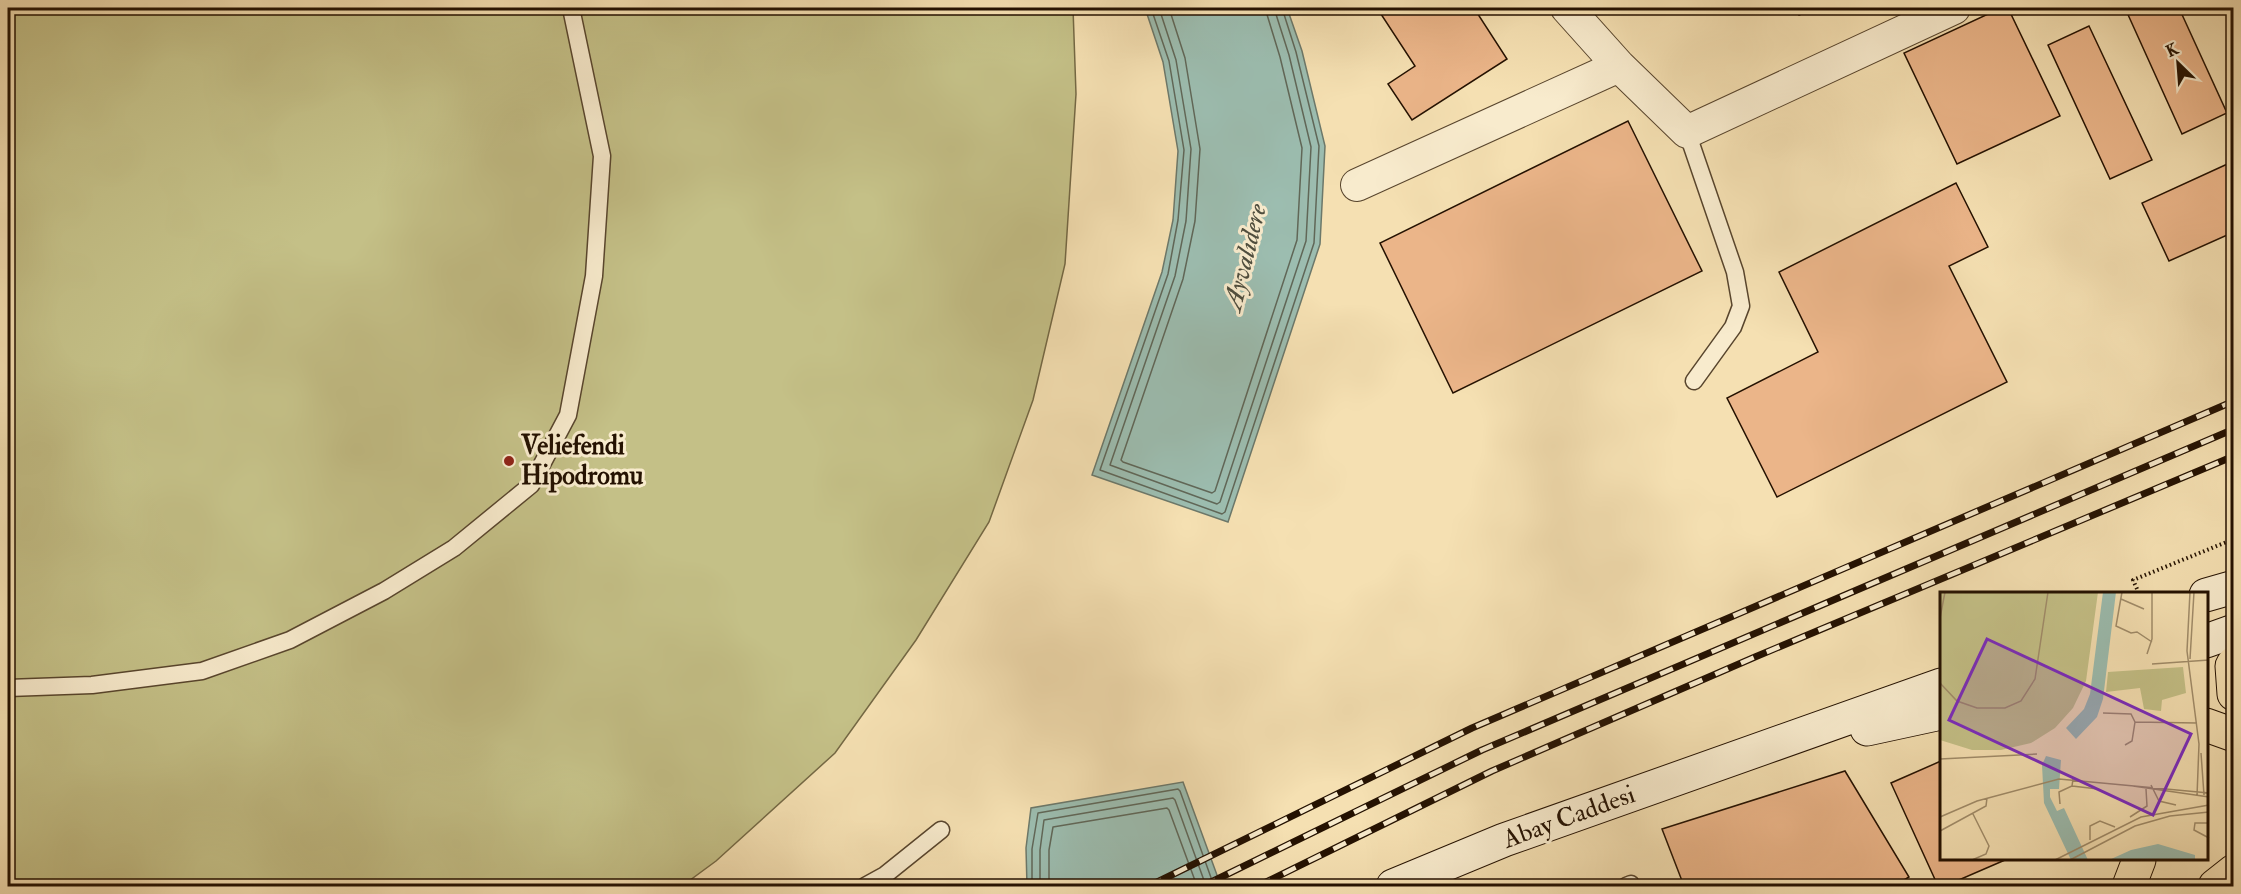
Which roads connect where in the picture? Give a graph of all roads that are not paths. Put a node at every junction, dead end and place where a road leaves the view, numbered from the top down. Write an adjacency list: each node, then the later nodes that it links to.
1 (571, 8): 14 (lane)
2 (1567, 8): 4 (street)
3 (1954, 8): 5 (street)
4 (1619, 66): 5 (street); 6 (street)
5 (1687, 132): 7 (lane)
6 (1357, 185)
7 (1694, 381)
8 (2234, 587): 9 (main road)
9 (2208, 595)
10 (2234, 631): 11 (main road)
11 (2208, 639)
12 (2234, 663): 15 (highway)
13 (1940, 685): 19 (main road)
14 (8, 688)
15 (2234, 694)
16 (1940, 714): 19 (main road)
17 (2208, 725): 18 (highway)
18 (2234, 735)
19 (1748, 753): 24 (main road, Abay Caddesi)
20 (941, 830): 23 (lane)
21 (2139, 861): 25 (highway)
22 (2234, 871): 26 (highway)
23 (865, 886)
24 (1393, 886)
25 (2129, 886)
26 (2215, 886)

